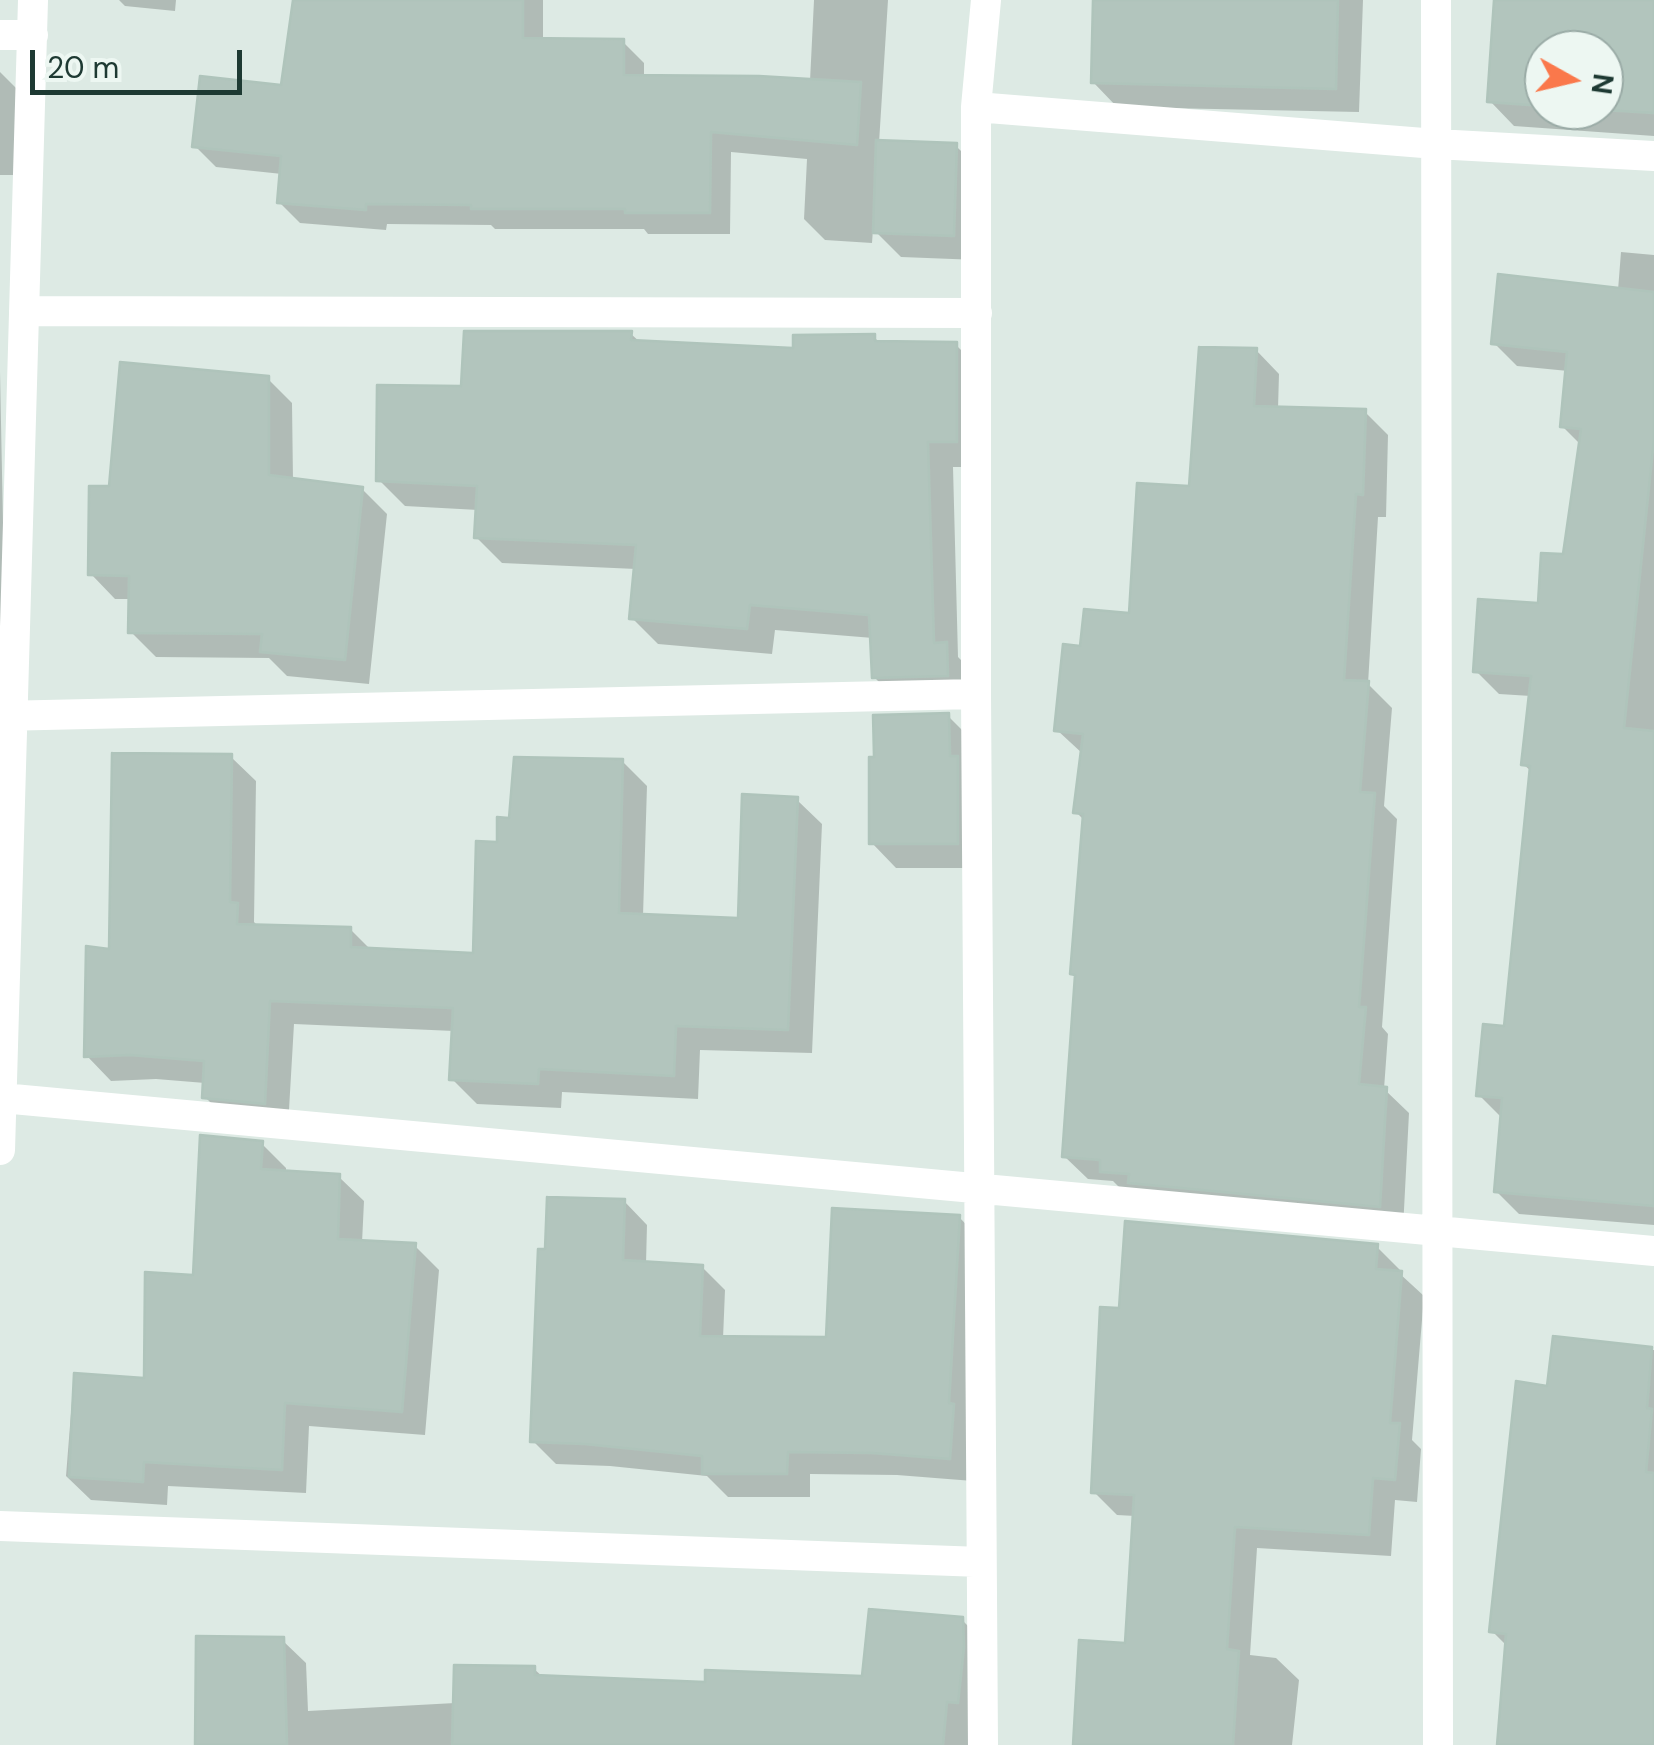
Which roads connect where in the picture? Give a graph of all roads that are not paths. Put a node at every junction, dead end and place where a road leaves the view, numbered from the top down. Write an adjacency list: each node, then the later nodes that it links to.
1 (34, 0): 5 (street)
2 (986, 0): 6 (street)
3 (1436, 0): 7 (street)
4 (0, 35): 5 (street)
5 (32, 35): 9 (street)
6 (976, 107): 7 (street); 10 (street)
7 (1436, 144): 8 (street); 16 (street)
8 (1654, 156)
9 (24, 311): 10 (street); 12 (street)
10 (976, 313): 11 (street)
11 (976, 694): 12 (street); 15 (street)
12 (6, 716): 13 (street)
13 (2, 1098): 14 (street); 15 (street)
14 (0, 1150)
15 (979, 1189): 16 (street); 19 (street)
16 (1438, 1231): 17 (street); 21 (street)
17 (1654, 1251)
18 (0, 1526): 19 (street)
19 (981, 1562): 20 (street)
20 (983, 1745)
21 (1438, 1745)

